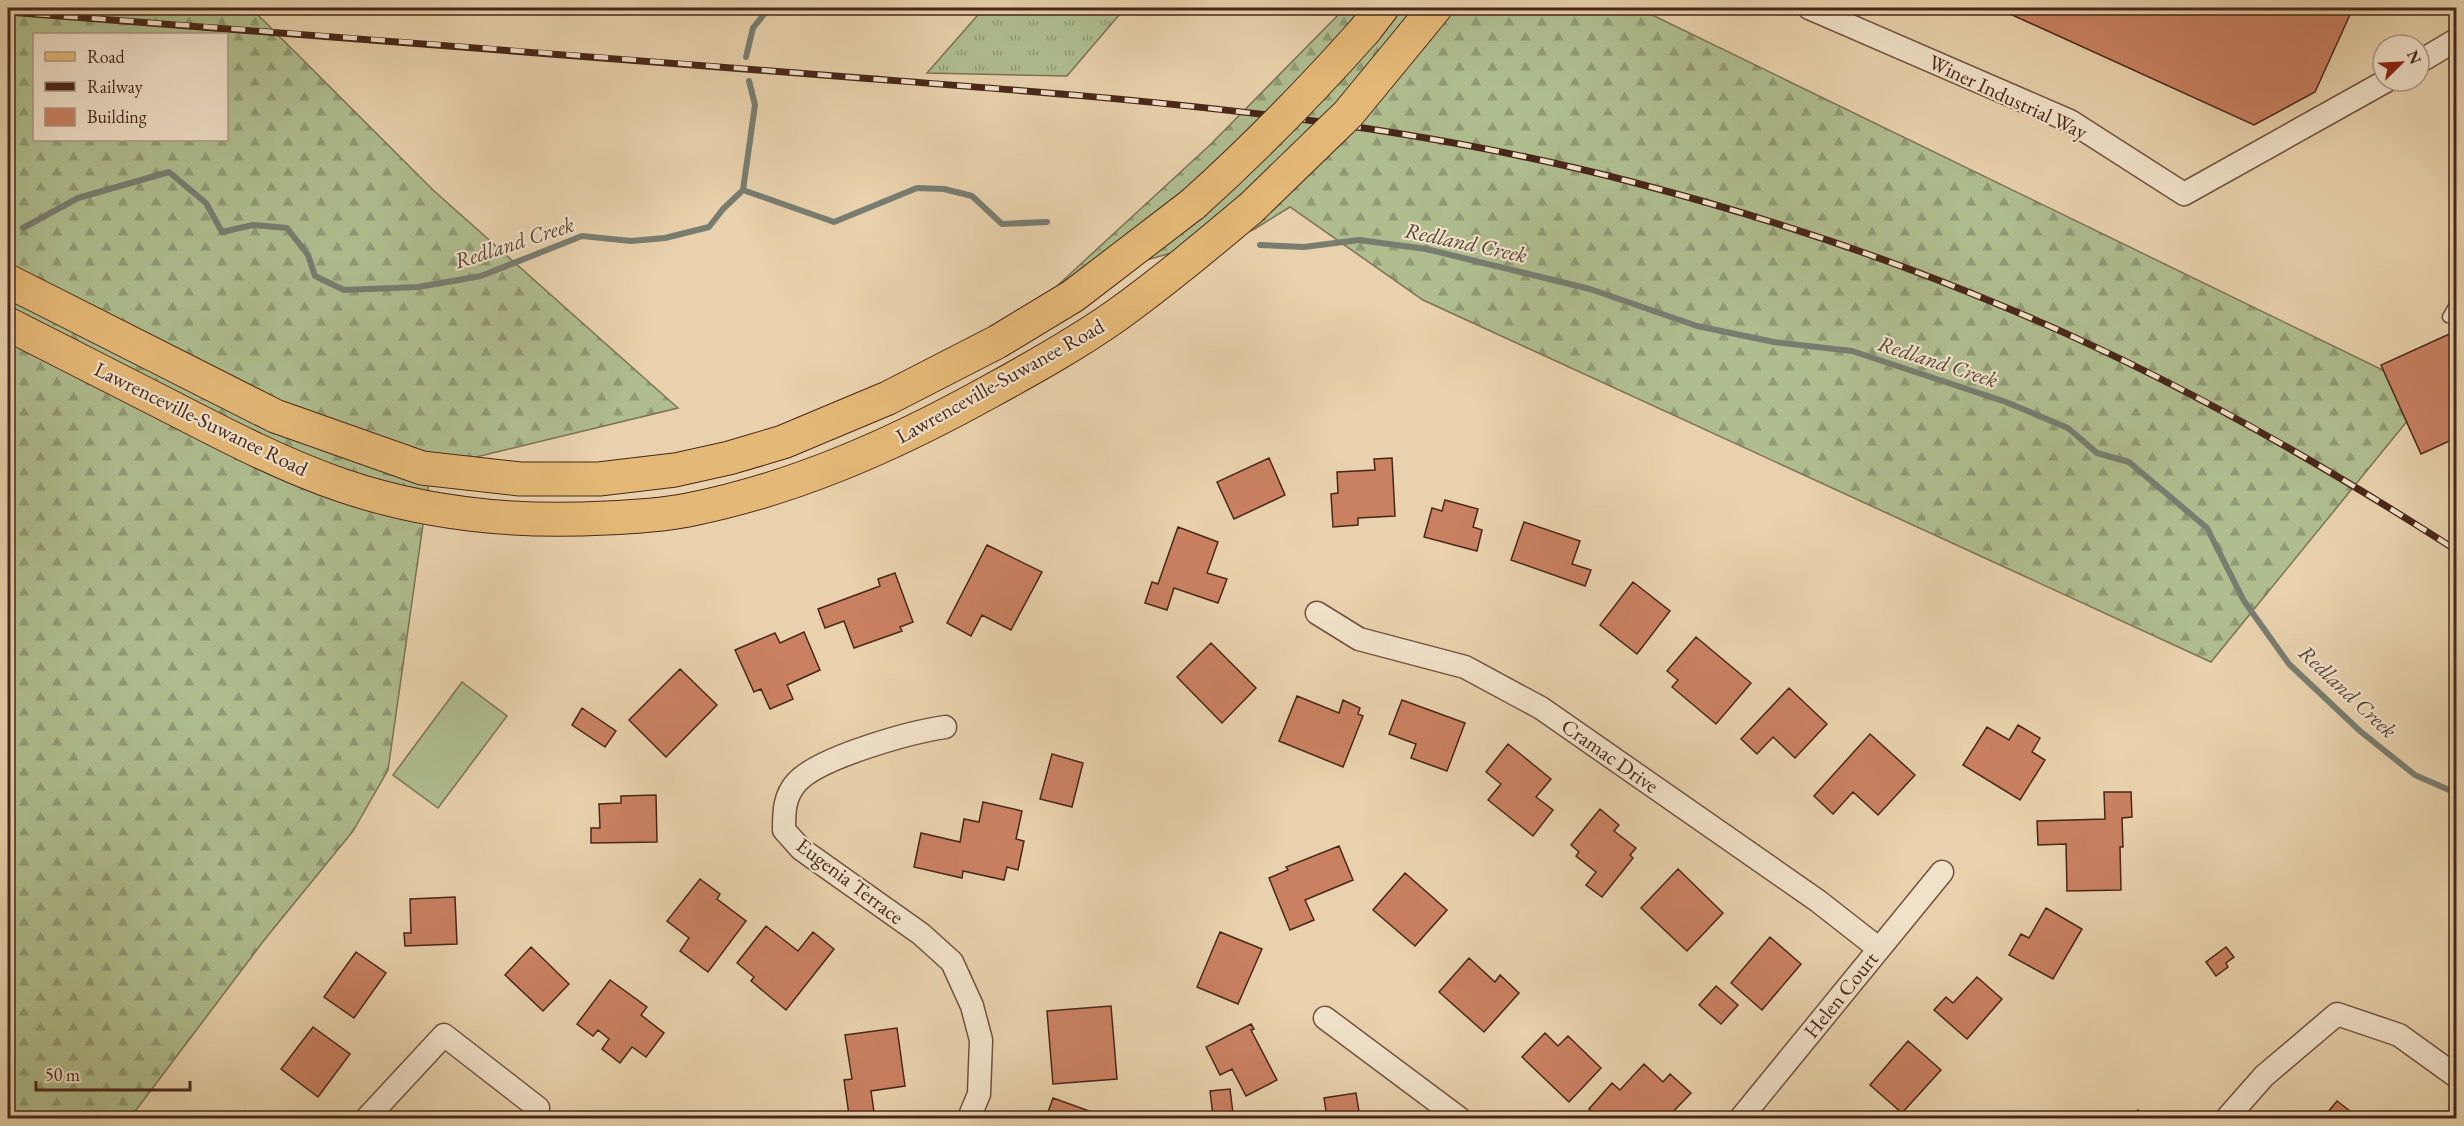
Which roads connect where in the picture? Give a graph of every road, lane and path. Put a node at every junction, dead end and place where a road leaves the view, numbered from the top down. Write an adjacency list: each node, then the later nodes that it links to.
1 (1435, 8): 10 (main road, Lawrenceville-Suwanee Road, bridge)
2 (1809, 8): 6 (street, Winer Industrial Way)
3 (1373, 19): 7 (main road, Lawrenceville-Suwanee Road, bridge)
4 (2457, 40): 5 (street)
5 (2431, 55)
6 (2371, 89)
7 (8, 281)
8 (2457, 303): 9 (lane)
9 (2448, 317)
10 (8, 324)
11 (1317, 613): 14 (street, Cramac Drive)
12 (945, 727): 19 (street, Eugenia Terrace)
13 (1942, 872): 14 (street, Helen Court)
14 (1878, 948): 21 (street, Helen Court)
15 (1325, 1018): 20 (street)
16 (2457, 1076): 22 (street)
17 (538, 1108): 18 (street)
18 (367, 1119)
19 (969, 1119)
20 (1459, 1119)
21 (1741, 1119)
22 (2227, 1119)

